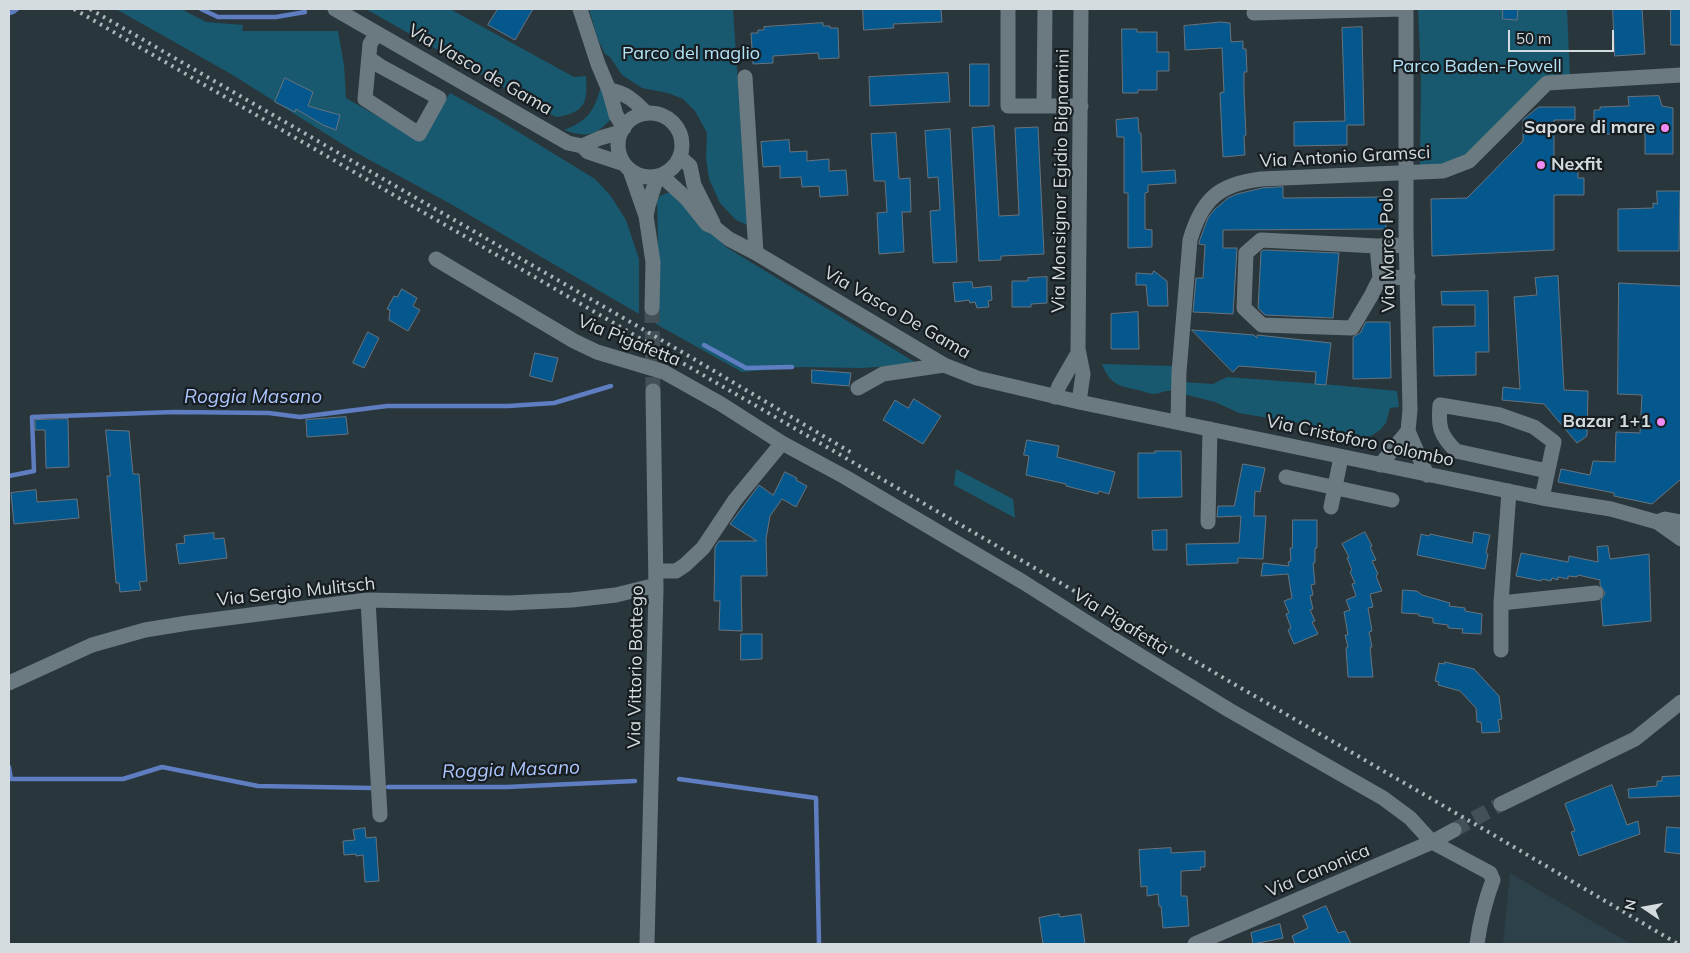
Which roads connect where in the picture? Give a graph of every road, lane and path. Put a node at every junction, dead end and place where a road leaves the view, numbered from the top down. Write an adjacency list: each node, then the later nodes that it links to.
1 (335, 9): 9 (street, Via Vasco de Gama)
2 (580, 9): 13 (street)
3 (1008, 9): 14 (street)
4 (1045, 9): 14 (street)
5 (1081, 9): 15 (street, Via Monsignor Egidio Bignamini)
6 (1402, 9): 8 (street)
7 (1406, 9): 21 (street, Via Marco Polo)
8 (1254, 13)
9 (377, 33): 10 (street); 18 (street, Via Vasco de Gama)
10 (369, 58): 10 (street)
11 (1681, 75): 21 (street, Via Antonio Gramsci)
12 (745, 77): 27 (street)
13 (609, 90): 16 (street); 17 (street)
14 (1044, 106): 15 (street)
15 (1081, 106): 32 (street, Via Monsignor Egidio Bignamini)
16 (646, 113): 17 (street); 19 (street)
17 (622, 130): 18 (street); 20 (street)
18 (582, 146): 20 (street, Via Vasco de Gama)
19 (680, 157): 22 (street); 24 (street, Via Vasco De Gama)
20 (627, 167): 22 (street); 23 (street)
21 (1406, 174): 25 (street, Via Marco Polo); 38 (street, Via Antonio Gramsci)
22 (659, 176): 23 (street); 24 (street, Via Vasco De Gama)
23 (646, 216): 31 (street)
24 (714, 227): 27 (street, Via Vasco De Gama)
25 (1406, 245): 26 (street); 29 (street, Via Marco Polo)
26 (1376, 246): 30 (street); 30 (street)
27 (756, 253): 33 (street, Via Vasco De Gama)
28 (436, 259): 41 (street, Via Pigafetta)
29 (1408, 277): 30 (street); 40 (street, Via Marco Polo)
30 (1380, 278)
31 (652, 308)
32 (1078, 353): 36 (street); 37 (street, Via Monsignor Egidio Bignamini)
33 (944, 365): 34 (street); 36 (street, Via Vasco De Gama)
34 (858, 388)
35 (653, 391): 57 (street, Via Vittorio Bottego)
36 (1056, 397): 37 (street, Via Cristoforo Colombo)
37 (1078, 402): 38 (street, Via Cristoforo Colombo)
38 (1178, 422): 39 (street, Via Cristoforo Colombo)
39 (1210, 429): 42 (street, Via Cristoforo Colombo); 54 (street)
40 (1408, 431): 43 (street); 45 (street, Via Marco Polo)
41 (782, 443): 57 (street); 67 (street, Via Pigafetta)
42 (1341, 457): 43 (street, Via Cristoforo Colombo); 47 (street)
43 (1380, 465): 45 (street, Via Cristoforo Colombo)
44 (1547, 471): 44 (street); 49 (street)
45 (1427, 474): 48 (street, Via Cristoforo Colombo)
46 (1286, 477): 47 (street)
47 (1335, 488): 50 (street); 51 (street)
48 (1509, 491): 49 (street, Via Cristoforo Colombo); 60 (street)
49 (1542, 498): 53 (street, Via Cristoforo Colombo)
50 (1392, 500)
51 (1331, 507)
52 (1681, 509): 53 (street)
53 (1661, 520): 55 (street, Via Cristoforo Colombo); 56 (street, Via Cristoforo Colombo)
54 (1208, 522)
55 (1681, 522)
56 (1681, 539)
57 (656, 578): 59 (street, Via Sergio Mulitsch); 69 (street, Via Vittorio Bottego)
58 (1596, 593): 60 (street)
59 (368, 600): 62 (street, Via Sergio Mulitsch); 65 (street)
60 (1501, 603): 61 (street)
61 (1501, 650)
62 (9, 683)
63 (1681, 702): 64 (street)
64 (1501, 804)
65 (380, 815)
66 (1454, 830): 67 (street, Via Canonica)
67 (1432, 842): 68 (street, Via Canonica); 71 (street, Via Pigafetta)
68 (1211, 941): 70 (street, Via Canonica)
69 (647, 944)
70 (1195, 944)
71 (1478, 944)

